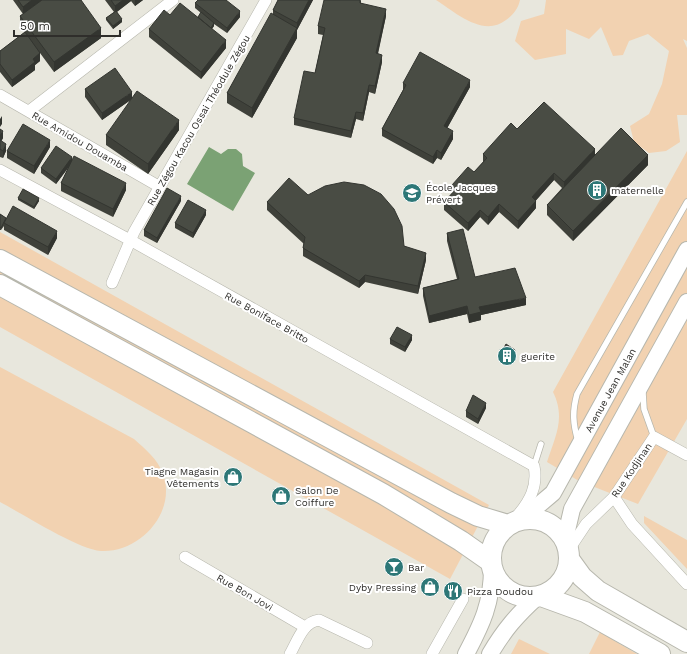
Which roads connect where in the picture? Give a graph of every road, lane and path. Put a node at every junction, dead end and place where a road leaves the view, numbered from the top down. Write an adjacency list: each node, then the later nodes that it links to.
1 (173, 0): 4 (street)
2 (266, 0): 6 (street, Rue Zégou Kacou Ossai Théodule Zégou)
3 (0, 95): 4 (street, Rue Amidou Douamba)
4 (29, 111): 6 (street, Rue Amidou Douamba)
5 (0, 170): 8 (street, Rue Boniface Britto)
6 (160, 187): 8 (street, Rue Zégou Kacou Ossai Théodule Zégou)
7 (687, 202): 17 (lane)
8 (130, 240): 11 (street, Rue Zégou Kacou Ossai Théodule Zégou); 19 (street, Rue Boniface Britto)
9 (687, 250): 17 (main road, Avenue Jean Malan)
10 (0, 260): 21 (highway)
11 (112, 283)
12 (0, 285): 24 (highway)
13 (687, 302): 14 (main road)
14 (644, 379): 15 (lane); 22 (main road)
15 (654, 437): 18 (street, Rue Kodjinan); 20 (street, Rue Kodjinan)
16 (541, 444): 19 (lane)
17 (579, 445): 21 (main road, Avenue Jean Malan)
18 (687, 455)
19 (534, 466): 21 (street)
20 (614, 496): 22 (street, Rue Kodjinan); 25 (street)
21 (513, 523): 22 (highway); 24 (highway)
22 (567, 550): 26 (highway); 29 (highway)
23 (185, 557): 28 (street, Rue Bon Jovi)
24 (491, 565): 26 (highway); 33 (main road)
25 (687, 584)
26 (539, 596): 34 (main road); 35 (highway)
27 (463, 599): 32 (street)
28 (305, 627): 30 (street); 31 (street)
29 (687, 642)
30 (367, 644)
31 (290, 654)
32 (432, 654)
33 (466, 654)
34 (490, 654)
35 (660, 654)

